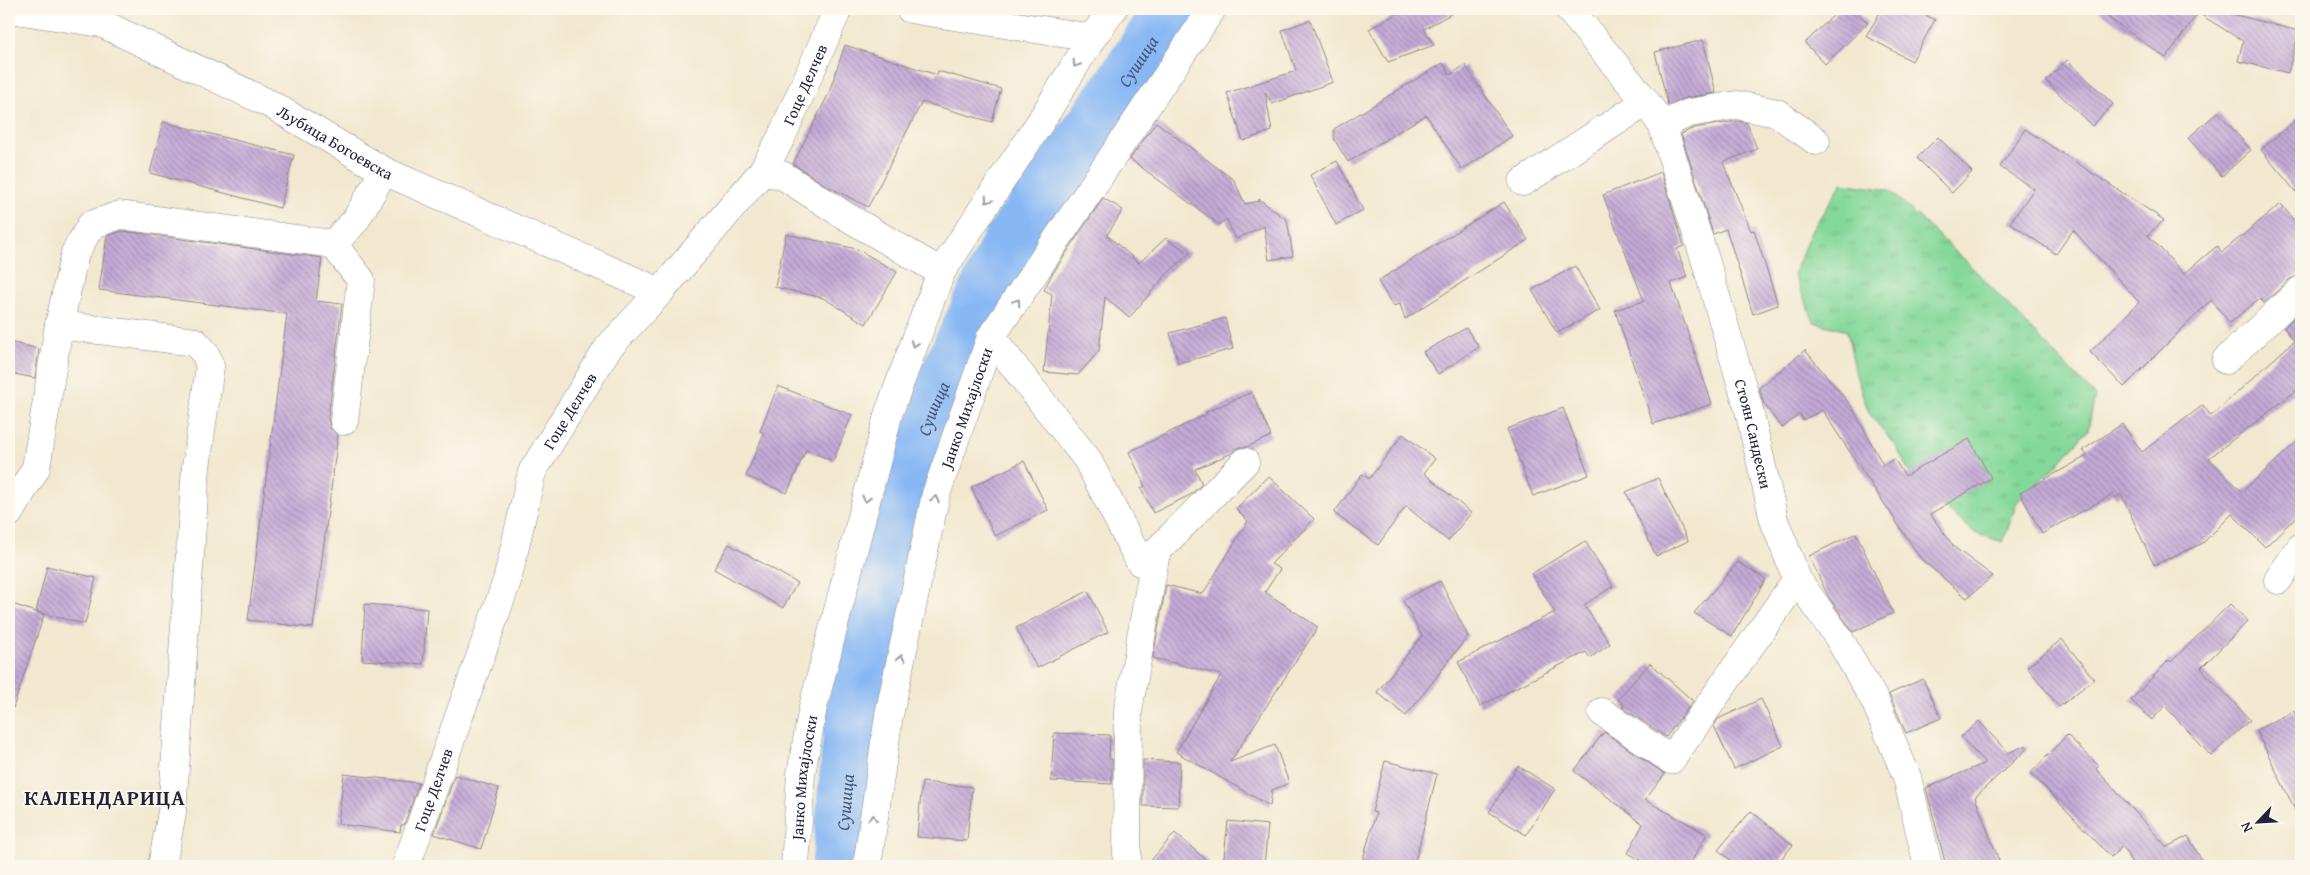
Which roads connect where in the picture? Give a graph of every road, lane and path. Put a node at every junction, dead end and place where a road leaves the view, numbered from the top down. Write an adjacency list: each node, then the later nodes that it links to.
1 (9, 9): 11 (street, Љубица Богоевска)
2 (838, 9): 12 (street, Гоце Делчев)
3 (910, 9): 7 (street)
4 (1113, 9): 7 (street, Јанко Михајлоски)
5 (1212, 9): 19 (street, Јанко Михајлоски, one-way to 5)
6 (1569, 9): 8 (street, Стоян Сандески)
7 (1092, 38): 15 (street, Јанко Михајлоски, one-way to 15)
8 (1646, 102): 9 (street, Стоян Сандески); 13 (street)
9 (1662, 125): 10 (street); 26 (street, Стоян Сандески)
10 (1816, 141)
11 (384, 171): 14 (street); 17 (street, Љубица Богоевска)
12 (762, 172): 15 (street); 17 (street, Гоце Делчев)
13 (1523, 182)
14 (334, 244): 18 (street); 21 (street)
15 (941, 272): 31 (street, Јанко Михајлоски, one-way to 31)
16 (2301, 290): 20 (street)
17 (660, 292): 30 (street, Гоце Делчев)
18 (59, 325): 23 (street); 29 (street)
19 (992, 336): 25 (street); 32 (street, Јанко Михајлоски, one-way to 19)
20 (2226, 360)
21 (344, 421)
22 (1244, 462): 25 (street)
23 (9, 514)
24 (2301, 547): 27 (street)
25 (1156, 552): 33 (street)
26 (1797, 579): 28 (street); 34 (street, Стоян Сандески)
27 (2278, 580)
28 (1602, 712)
29 (162, 866)
30 (406, 866)
31 (795, 866)
32 (867, 866)
33 (1127, 866)
34 (1928, 866)

